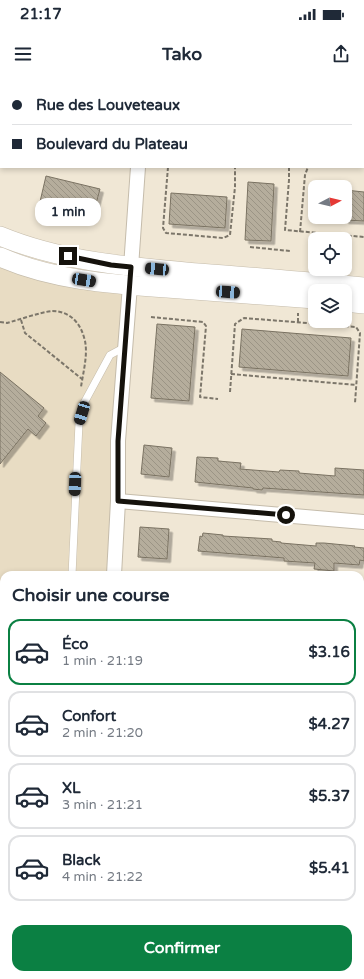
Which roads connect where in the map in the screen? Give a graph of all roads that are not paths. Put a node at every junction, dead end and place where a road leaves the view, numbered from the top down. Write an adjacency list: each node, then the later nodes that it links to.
1 (138, 168): 4 (street)
2 (0, 236): 4 (main road)
3 (0, 257): 4 (main road)
4 (130, 276): 5 (main road); 6 (main road); 9 (street)
5 (364, 287)
6 (308, 298)
7 (352, 303): 8 (main road)
8 (364, 304)
9 (125, 347): 10 (street); 12 (lane)
10 (118, 501): 11 (street); 13 (street)
11 (364, 522)
12 (72, 571)
13 (114, 571)

